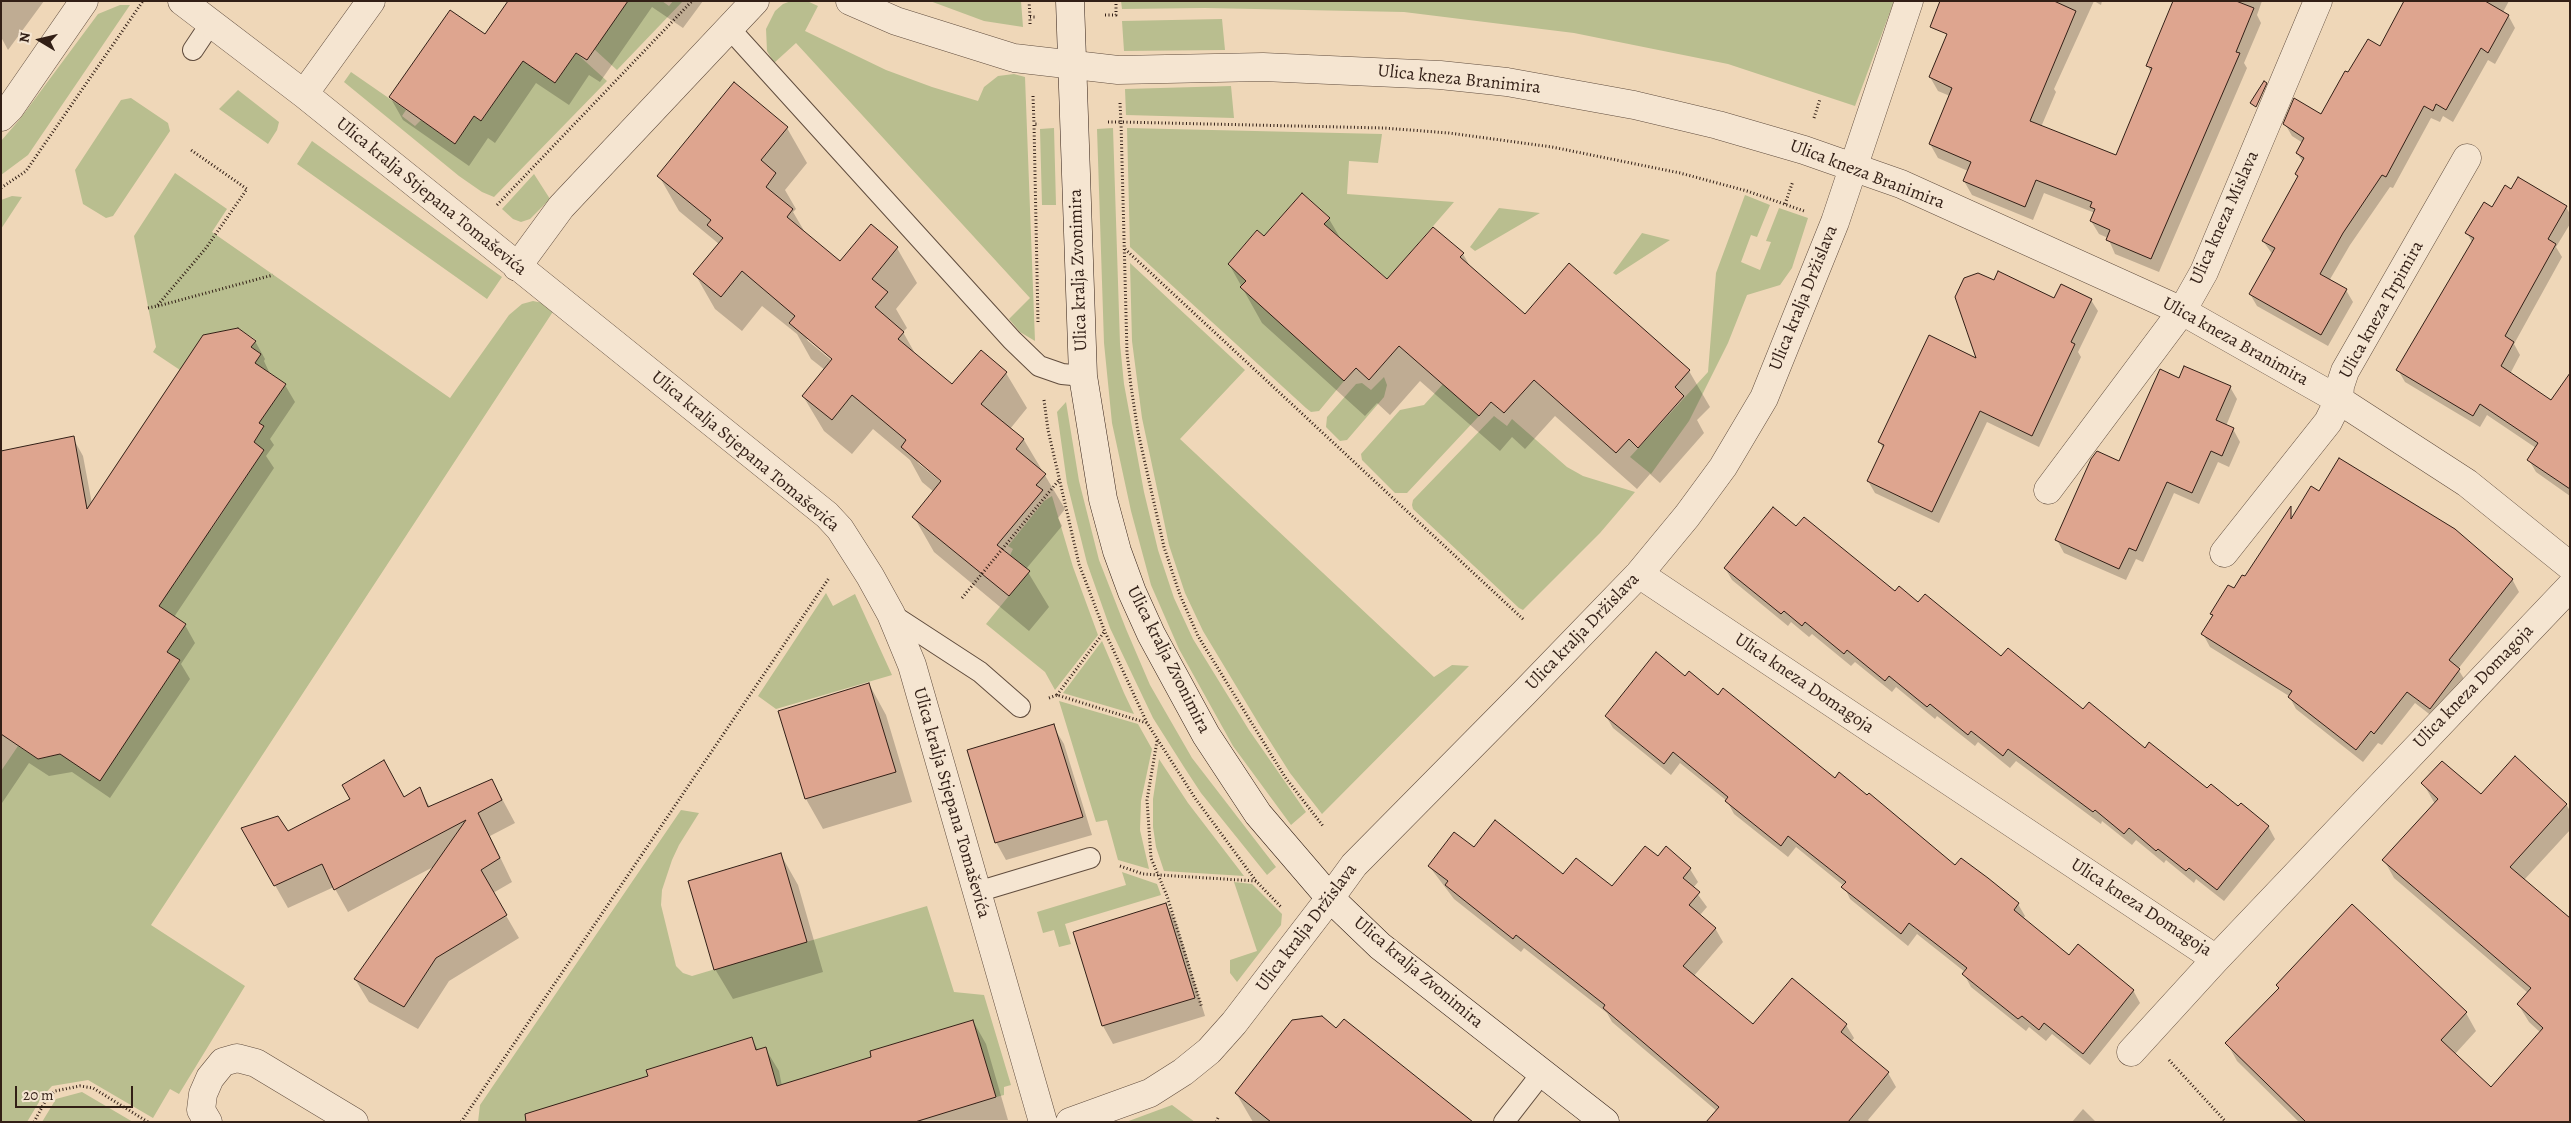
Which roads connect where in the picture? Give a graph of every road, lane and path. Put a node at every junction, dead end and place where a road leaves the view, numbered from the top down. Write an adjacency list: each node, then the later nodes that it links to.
1 (84, 1): 21 (street)
2 (143, 1): 27 (path)
3 (182, 1): 15 (street, Ulica kralja Stjepana Tomaševića)
4 (371, 1): 20 (street)
5 (692, 1): 29 (path)
6 (755, 1): 16 (street)
7 (850, 1): 18 (street, Ulica kneza Branimira)
8 (1030, 1): 14 (path)
9 (1070, 1): 18 (street, Ulica kralja Zvonimira)
10 (1116, 1): 13 (path)
11 (1909, 1): 26 (street, Ulica kralja Držislava)
12 (2318, 1): 35 (street, Ulica kneza Mislava)
13 (1116, 15)
14 (1030, 17)
15 (210, 23): 17 (lane); 20 (street, Ulica kralja Stjepana Tomaševića)
16 (730, 28): 31 (street); 36 (lane)
17 (193, 50)
18 (1072, 66): 19 (street, Ulica kneza Branimira); 23 (street, Ulica kralja Zvonimira)
19 (1118, 70): 22 (path); 26 (street, Ulica kneza Branimira)
20 (304, 94): 29 (street, Ulica kralja Stjepana Tomaševića)
21 (1, 117)
22 (1121, 122): 23 (path); 28 (path); 30 (path)
23 (1074, 123): 36 (path); 37 (street, Ulica kralja Zvonimira)
24 (191, 150): 33 (path)
25 (2467, 158): 38 (street, Ulica kneza Trpimira)
26 (1855, 167): 35 (street, Ulica kneza Branimira); 44 (street, Ulica kralja Držislava)
27 (1, 188)
28 (1785, 204)
29 (475, 233): 31 (street, Ulica kralja Stjepana Tomaševića)
30 (1125, 248): 48 (path); 53 (path)
31 (517, 267): 41 (street, Ulica kralja Stjepana Tomaševića)
32 (274, 275): 33 (path)
33 (157, 306): 34 (path)
34 (148, 308)
35 (2182, 311): 38 (street, Ulica kneza Branimira); 40 (street, Ulica kneza Mislava)
36 (1039, 366): 37 (lane)
37 (1083, 376): 59 (street, Ulica kralja Zvonimira)
38 (2339, 400): 42 (street, Ulica kneza Trpimira); 43 (street, Ulica kneza Branimira)
39 (1059, 479): 46 (path)
40 (2048, 490)
41 (852, 544): 47 (street, Ulica kralja Stjepana Tomaševića); 71 (path)
42 (2224, 553)
43 (2570, 566)
44 (1639, 574): 59 (street, Ulica kralja Držislava); 61 (street, Ulica kneza Domagoja)
45 (2570, 587): 61 (street, Ulica kneza Domagoja)
46 (962, 598)
47 (890, 614): 51 (lane); 58 (street, Ulica kralja Stjepana Tomaševića)
48 (1524, 620)
49 (1105, 632): 50 (path)
50 (1057, 695): 51 (path); 52 (path)
51 (1020, 707)
52 (1158, 741): 56 (path); 57 (path)
53 (1323, 826)
54 (1090, 858): 58 (lane)
55 (1120, 866): 56 (path)
56 (1157, 875): 57 (path); 62 (path)
57 (1256, 881): 60 (path)
58 (976, 892): 72 (street, Ulica kralja Stjepana Tomaševića)
59 (1330, 898): 60 (street, Ulica kralja Držislava); 65 (street, Ulica kralja Zvonimira)
60 (1304, 931): 73 (street, Ulica kralja Držislava)
61 (2216, 959): 63 (street)
62 (1204, 1016)
63 (2131, 1052)
64 (2163, 1053): 77 (path)
65 (1542, 1073): 75 (lane); 76 (street, Ulica kralja Zvonimira)
66 (1219, 1116): 74 (path)
67 (34, 1122): 68 (path)
68 (148, 1122)
69 (208, 1122): 70 (street)
70 (354, 1122)
71 (461, 1122)
72 (1044, 1122)
73 (1070, 1122)
74 (1216, 1122)
75 (1504, 1122)
76 (1605, 1122)
77 (2226, 1122)

